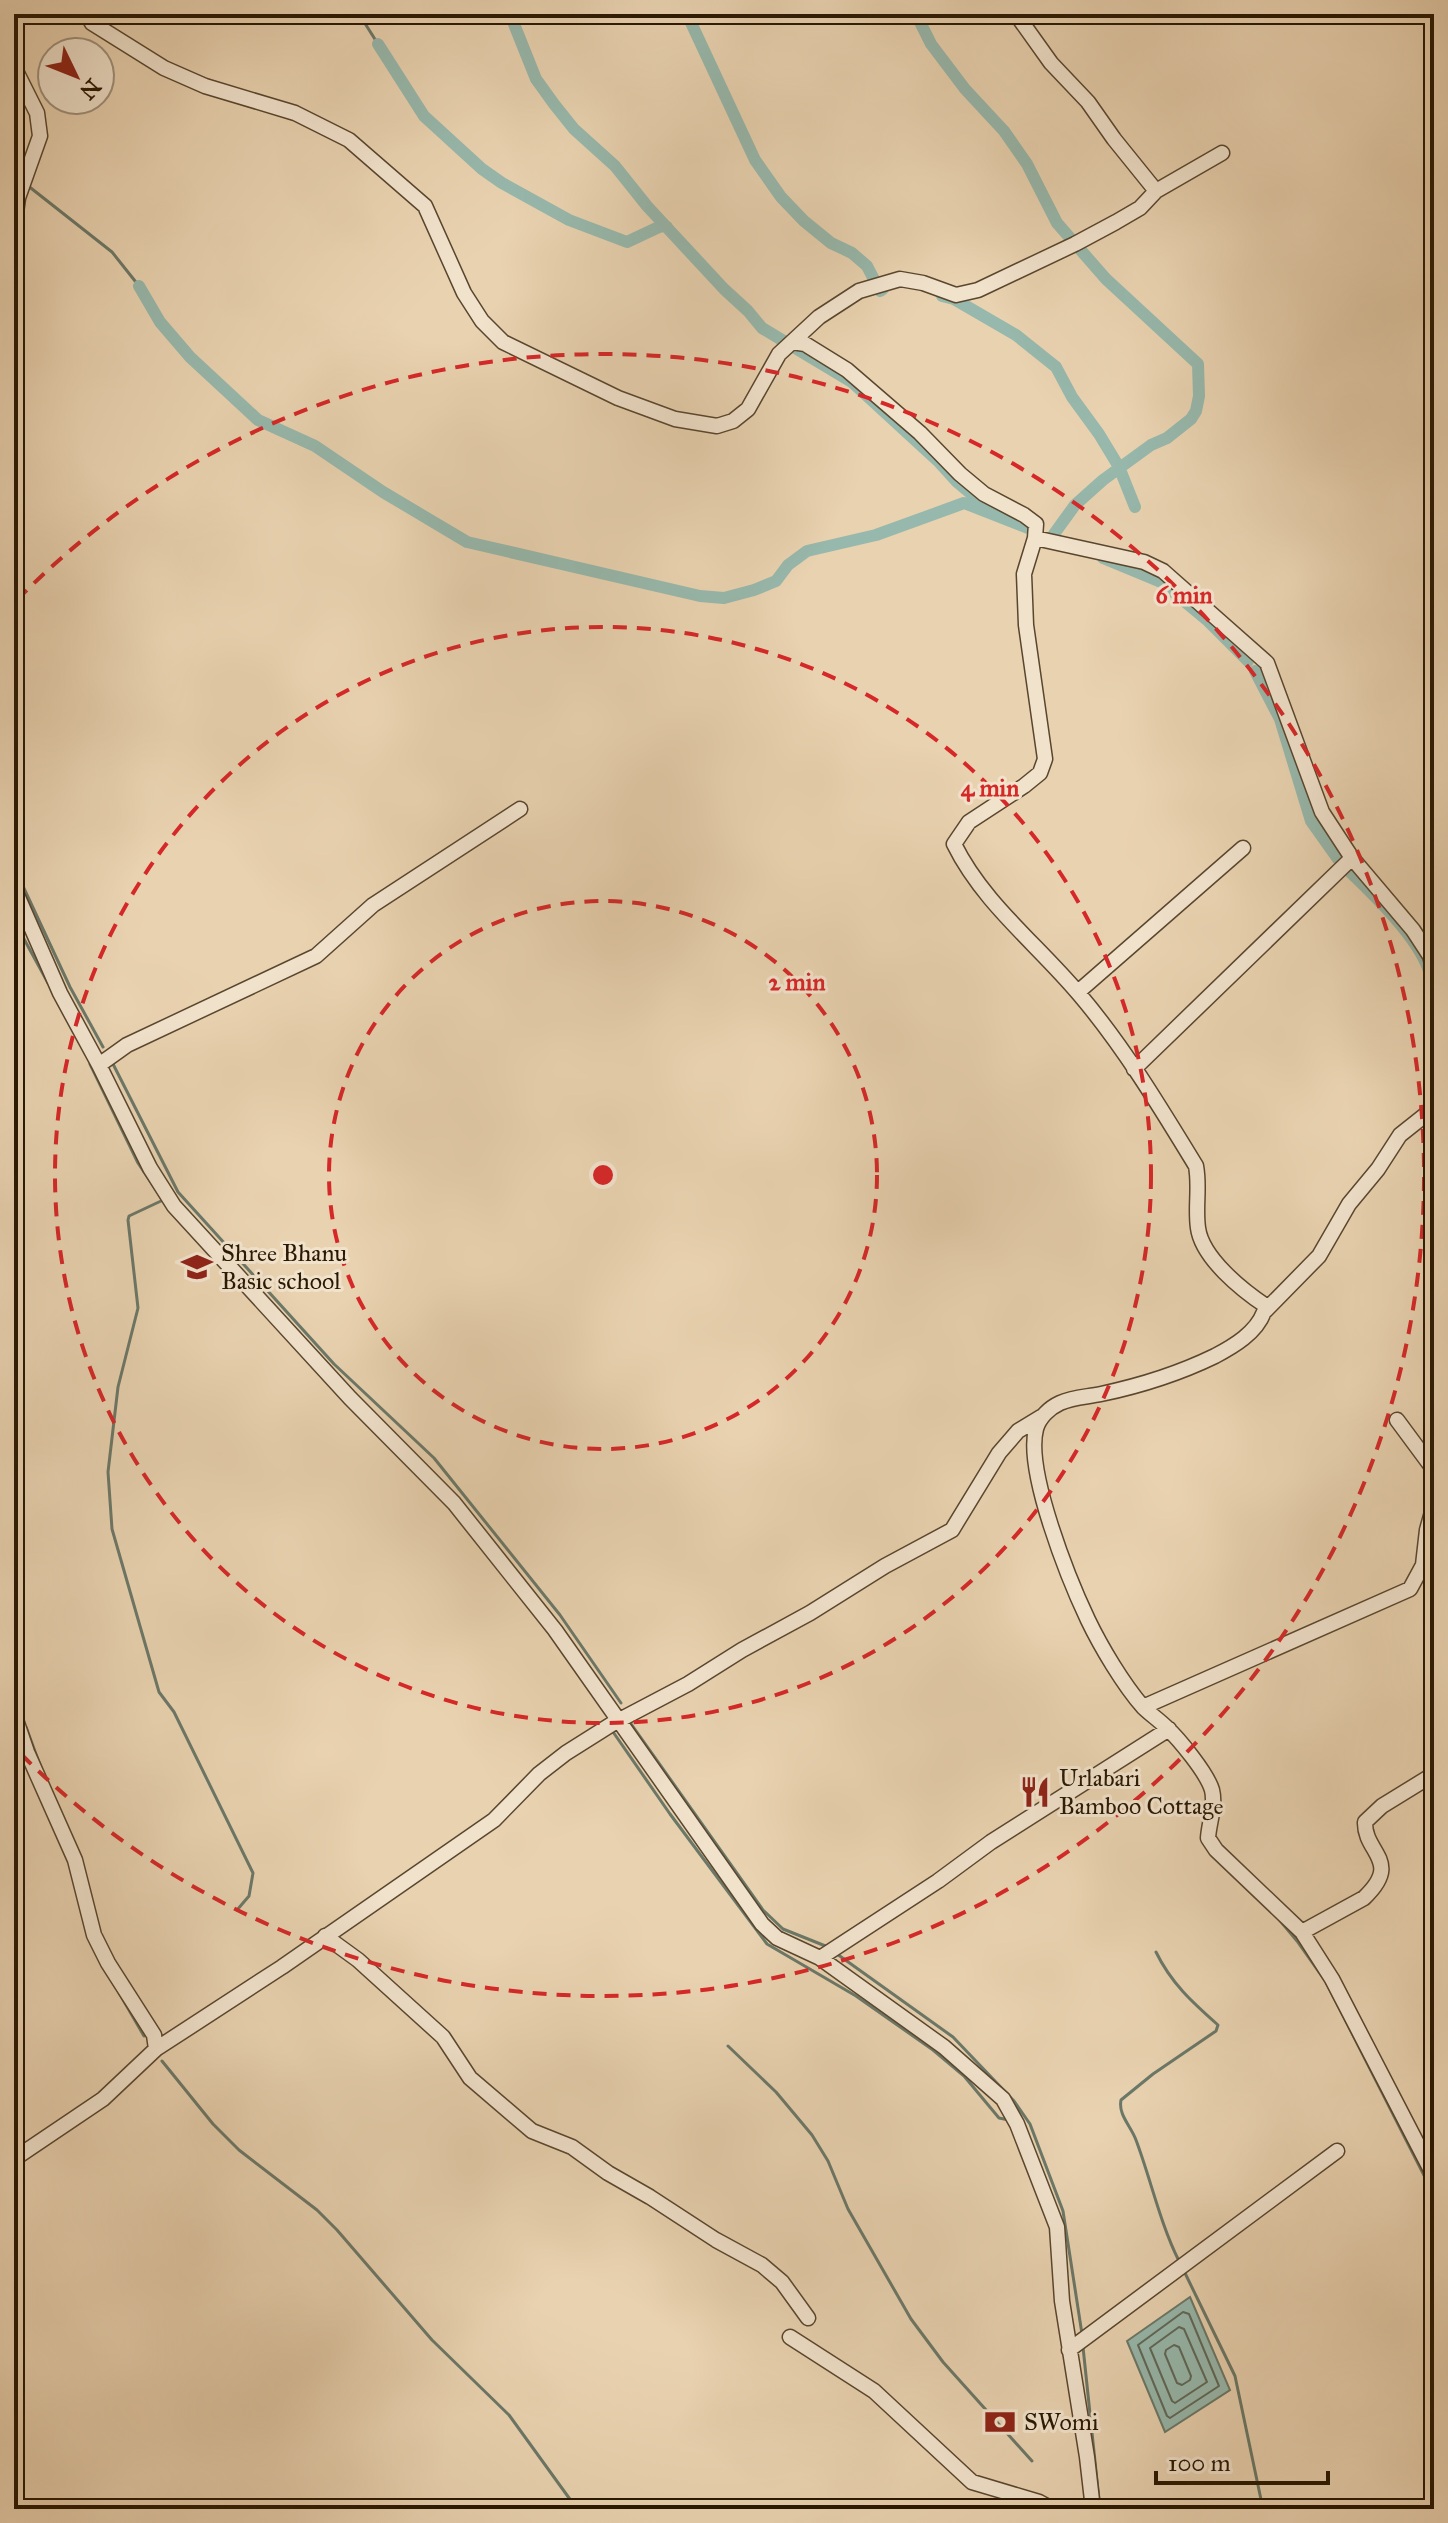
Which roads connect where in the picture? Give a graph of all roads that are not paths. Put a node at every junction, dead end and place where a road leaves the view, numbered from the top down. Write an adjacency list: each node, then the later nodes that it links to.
1 (87, 14): 7 (street)
2 (1016, 14): 5 (street)
3 (14, 67): 6 (street)
4 (1222, 153): 5 (street)
5 (1156, 191): 7 (street)
6 (14, 227)
7 (801, 338): 8 (street)
8 (1035, 538): 11 (street); 14 (street)
9 (520, 809): 15 (street)
10 (1243, 848): 14 (street)
11 (1352, 858): 13 (street); 16 (street)
12 (14, 888): 15 (street)
13 (1434, 971)
14 (1078, 992): 16 (street)
15 (99, 1065): 25 (street)
16 (1134, 1069): 18 (street)
17 (1434, 1108): 18 (street)
18 (1264, 1312): 19 (street)
19 (1041, 1417): 23 (street); 25 (street)
20 (1397, 1420): 21 (street)
21 (1434, 1470)
22 (1434, 1505): 23 (street)
23 (1143, 1707): 26 (street)
24 (14, 1714): 31 (street)
25 (620, 1720): 29 (street); 30 (street)
26 (1169, 1729): 28 (street); 30 (street)
27 (1434, 1774): 28 (street)
28 (1302, 1932): 32 (street)
29 (325, 1936): 31 (street); 36 (street)
30 (820, 1958): 38 (street)
31 (156, 2049): 34 (street)
32 (1429, 2149): 35 (street)
33 (1337, 2151): 38 (street)
34 (14, 2159)
35 (1434, 2176)
36 (808, 2318)
37 (790, 2337): 39 (street)
38 (1069, 2350): 40 (street)
39 (1052, 2509)
40 (1093, 2509)

